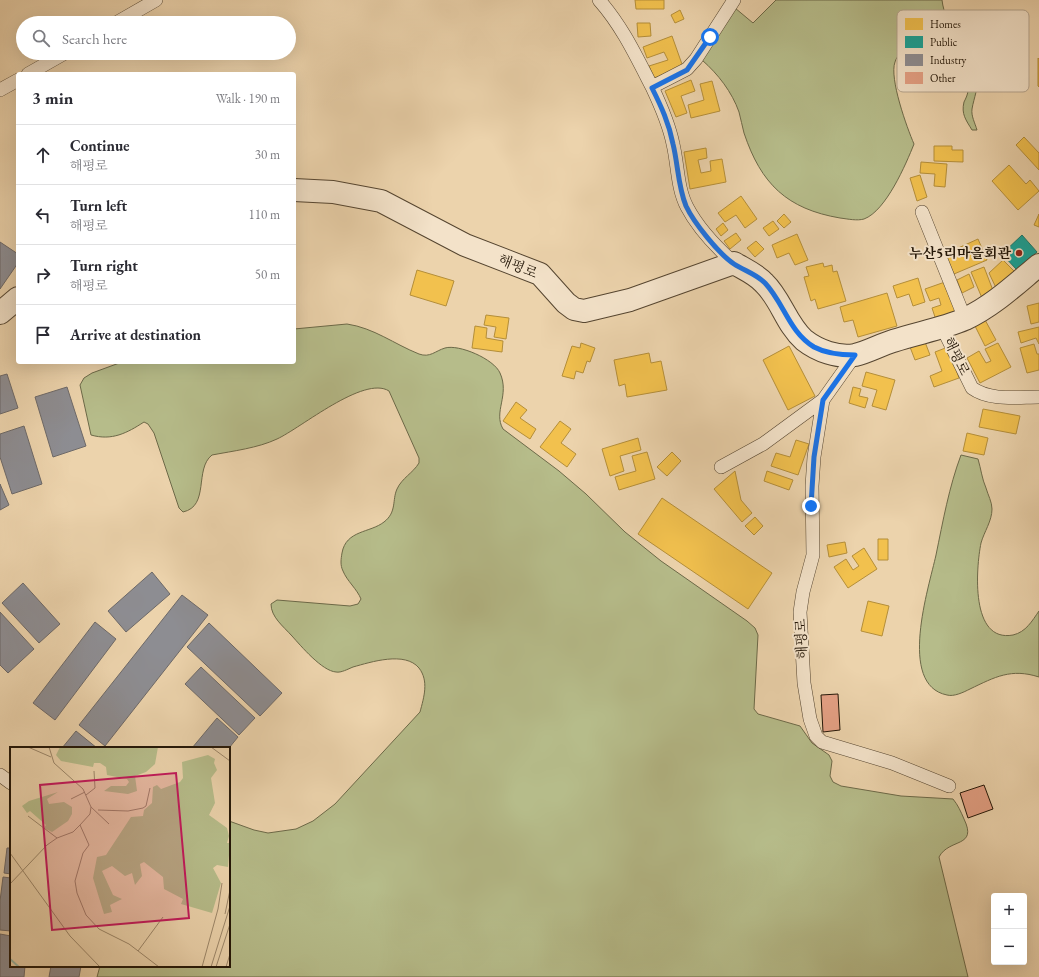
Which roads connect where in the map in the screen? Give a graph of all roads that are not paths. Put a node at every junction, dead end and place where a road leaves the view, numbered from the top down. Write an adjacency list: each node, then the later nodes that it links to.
1 (156, 0): 4 (lane)
2 (599, 0): 8 (lane, 해평로)
3 (734, 0): 8 (lane)
4 (128, 16)
5 (53, 60): 6 (lane)
6 (32, 72)
7 (16, 81): 9 (lane)
8 (652, 88): 12 (lane, 해평로)
9 (0, 90)
10 (296, 190): 12 (street, 해평로)
11 (922, 212): 16 (lane, 해평로)
12 (734, 263): 18 (street, 해평로)
13 (1039, 265): 16 (street, 해평로)
14 (16, 300): 15 (street)
15 (0, 313)
16 (966, 319): 17 (street, 해평로)
17 (942, 327): 18 (street, 해평로); 19 (lane, 해평로)
18 (855, 355): 20 (lane, 해평로)
19 (1039, 397)
20 (823, 400): 21 (lane, 해평로); 24 (lane, 해평로)
21 (721, 467)
22 (0, 775): 23 (lane)
23 (10, 782)
24 (949, 786)

